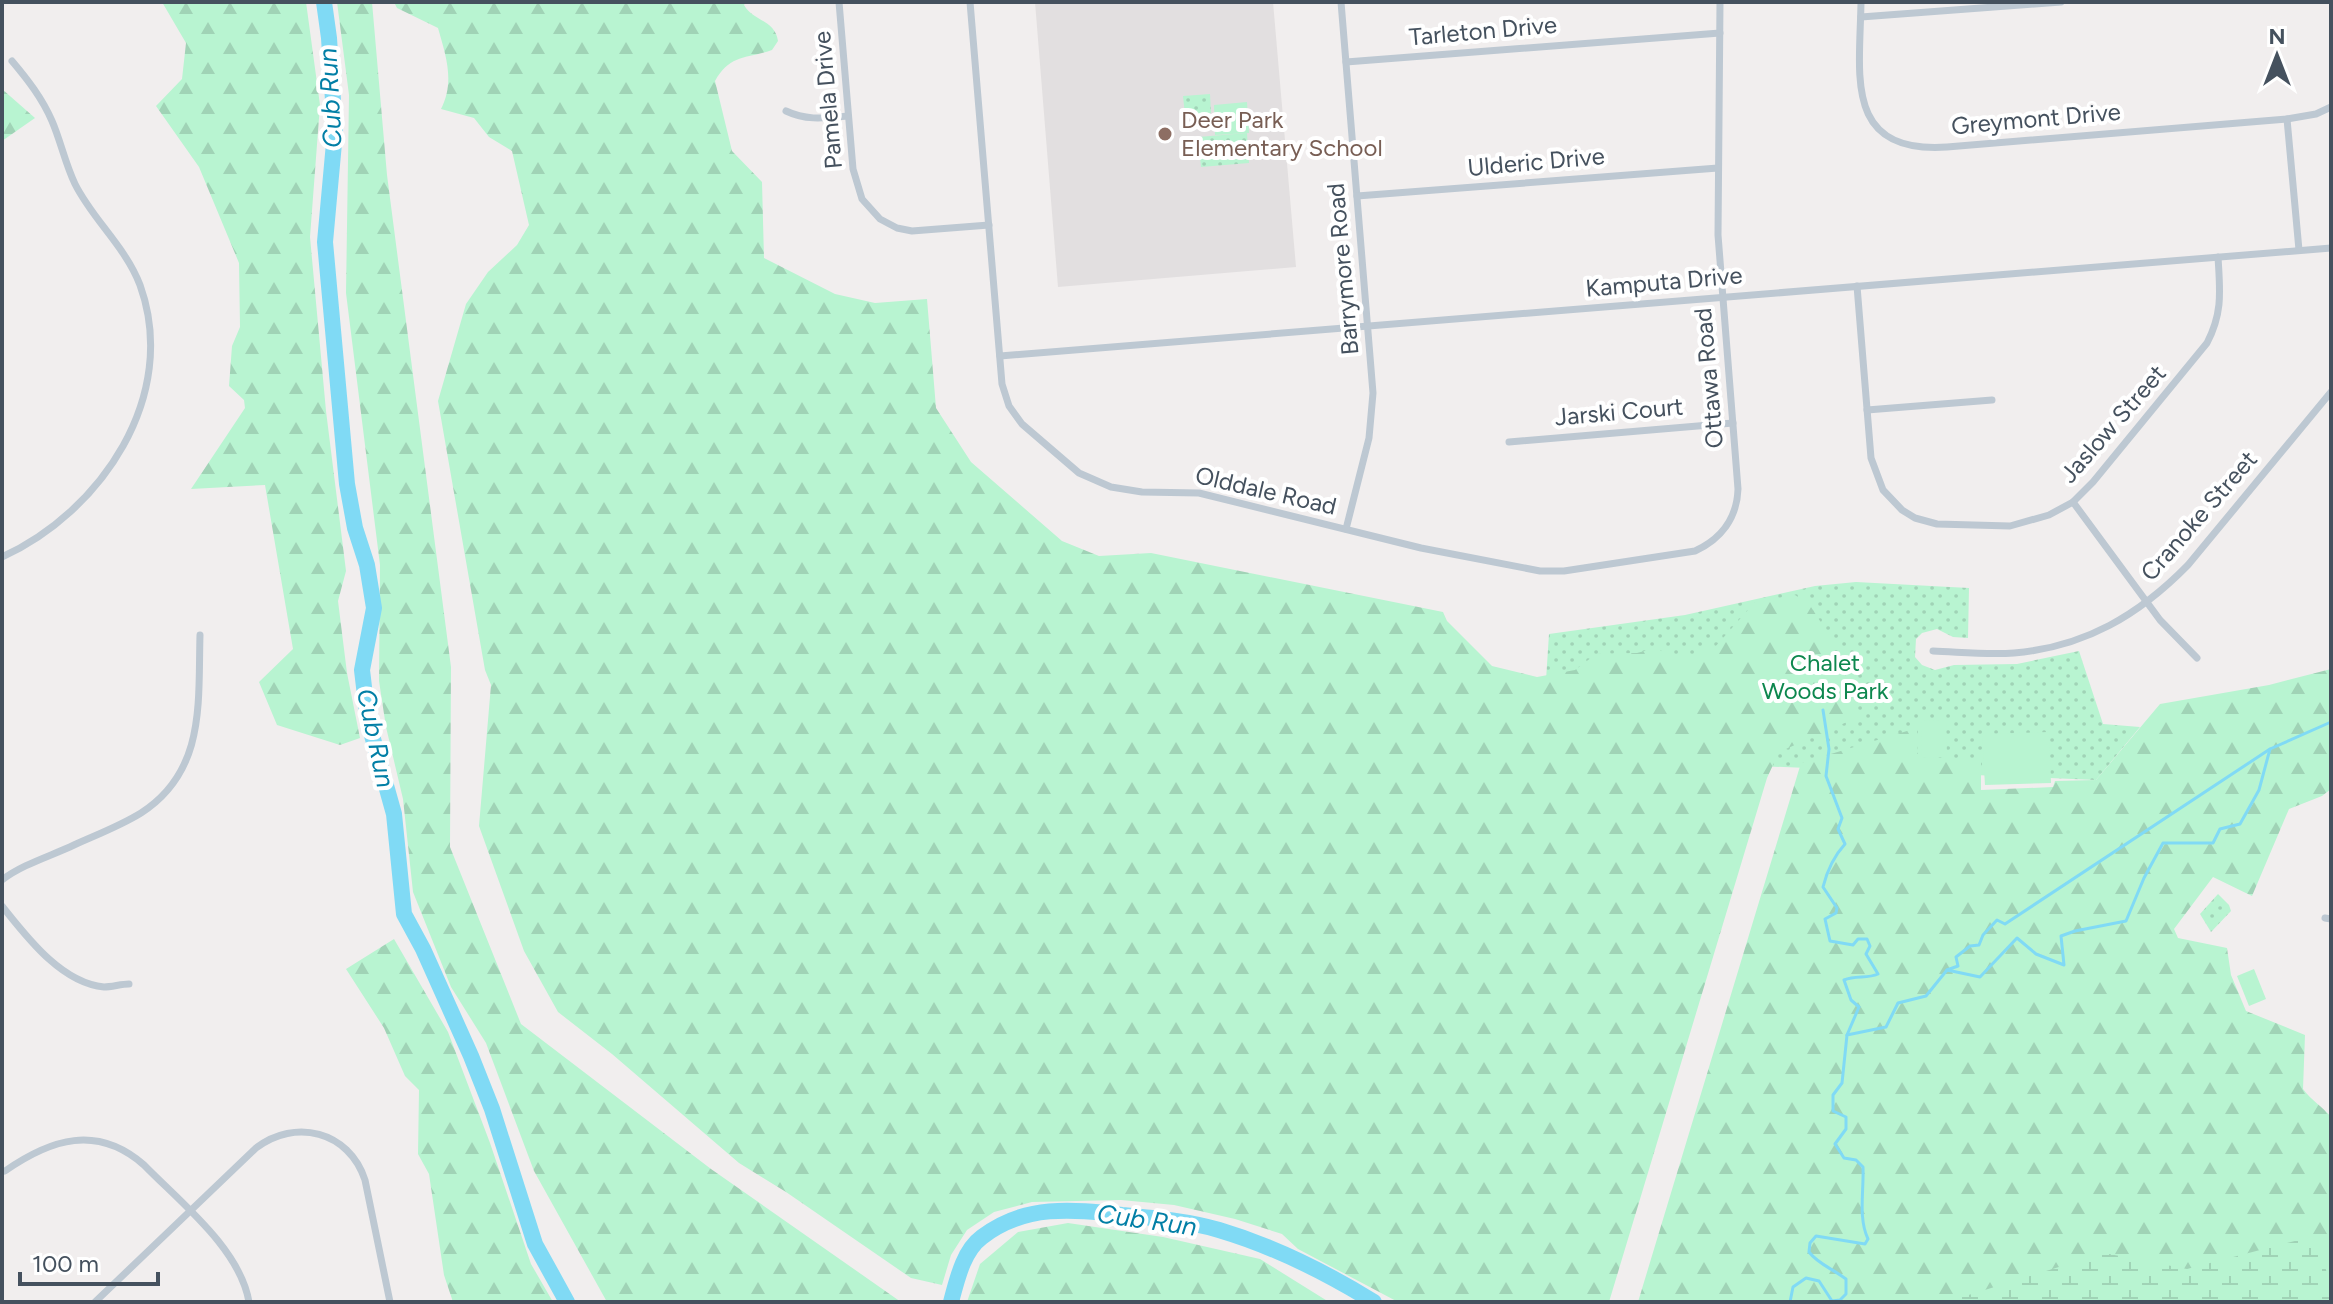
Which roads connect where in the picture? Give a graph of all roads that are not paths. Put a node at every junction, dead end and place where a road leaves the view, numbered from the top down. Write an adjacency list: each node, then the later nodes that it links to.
1 (839, 2): 13 (street, Pamela Drive)
2 (970, 2): 17 (street, Olddale Road)
3 (1341, 2): 10 (street, Barrymore Road)
4 (1720, 2): 8 (street, Ottawa Road)
5 (1861, 2): 7 (street, Greymont Drive)
6 (2061, 2): 7 (street)
7 (1861, 17): 14 (street, Greymont Drive)
8 (1720, 33): 10 (street, Tarleton Drive); 15 (street, Ottawa Road)
9 (12, 61): 33 (street)
10 (1346, 62): 16 (street, Barrymore Road)
11 (2331, 107): 14 (street, Greymont Drive)
12 (786, 111): 13 (street)
13 (848, 116): 17 (street, Pamela Drive)
14 (2287, 119): 19 (street)
15 (1718, 168): 16 (street, Ulderic Drive); 22 (street, Ottawa Road)
16 (1357, 196): 23 (street, Barrymore Road)
17 (989, 225): 24 (street, Olddale Road)
18 (2331, 248): 19 (street, Kamputa Drive)
19 (2299, 250): 20 (street, Kamputa Drive)
20 (2218, 257): 21 (street, Kamputa Drive); 30 (street, Jaslow Street)
21 (1857, 286): 22 (street, Kamputa Drive); 27 (street, Jaslow Street)
22 (1722, 297): 23 (street, Kamputa Drive); 28 (street, Ottawa Road)
23 (1368, 326): 24 (street, Kamputa Drive); 31 (street, Barrymore Road)
24 (1000, 356): 31 (street, Olddale Road)
25 (2331, 392): 34 (street, Cranoke Street)
26 (1992, 400): 27 (street)
27 (1867, 410): 30 (street, Jaslow Street)
28 (1733, 423): 29 (street, Jarski Court); 32 (street, Ottawa Road)
29 (1509, 442)
30 (2073, 502): 34 (street)
31 (1346, 529): 32 (street, Olddale Road)
32 (1704, 547)
33 (2, 557)
34 (2148, 603): 36 (street, Cranoke Street); 37 (street)
35 (200, 635): 38 (street)
36 (1933, 651)
37 (2197, 658)
38 (2, 880)
39 (2, 906): 40 (street)
40 (129, 984)
41 (5, 1171): 42 (street)
42 (189, 1212): 43 (street); 44 (street); 45 (street)
43 (95, 1302)
44 (249, 1302)
45 (390, 1302)

